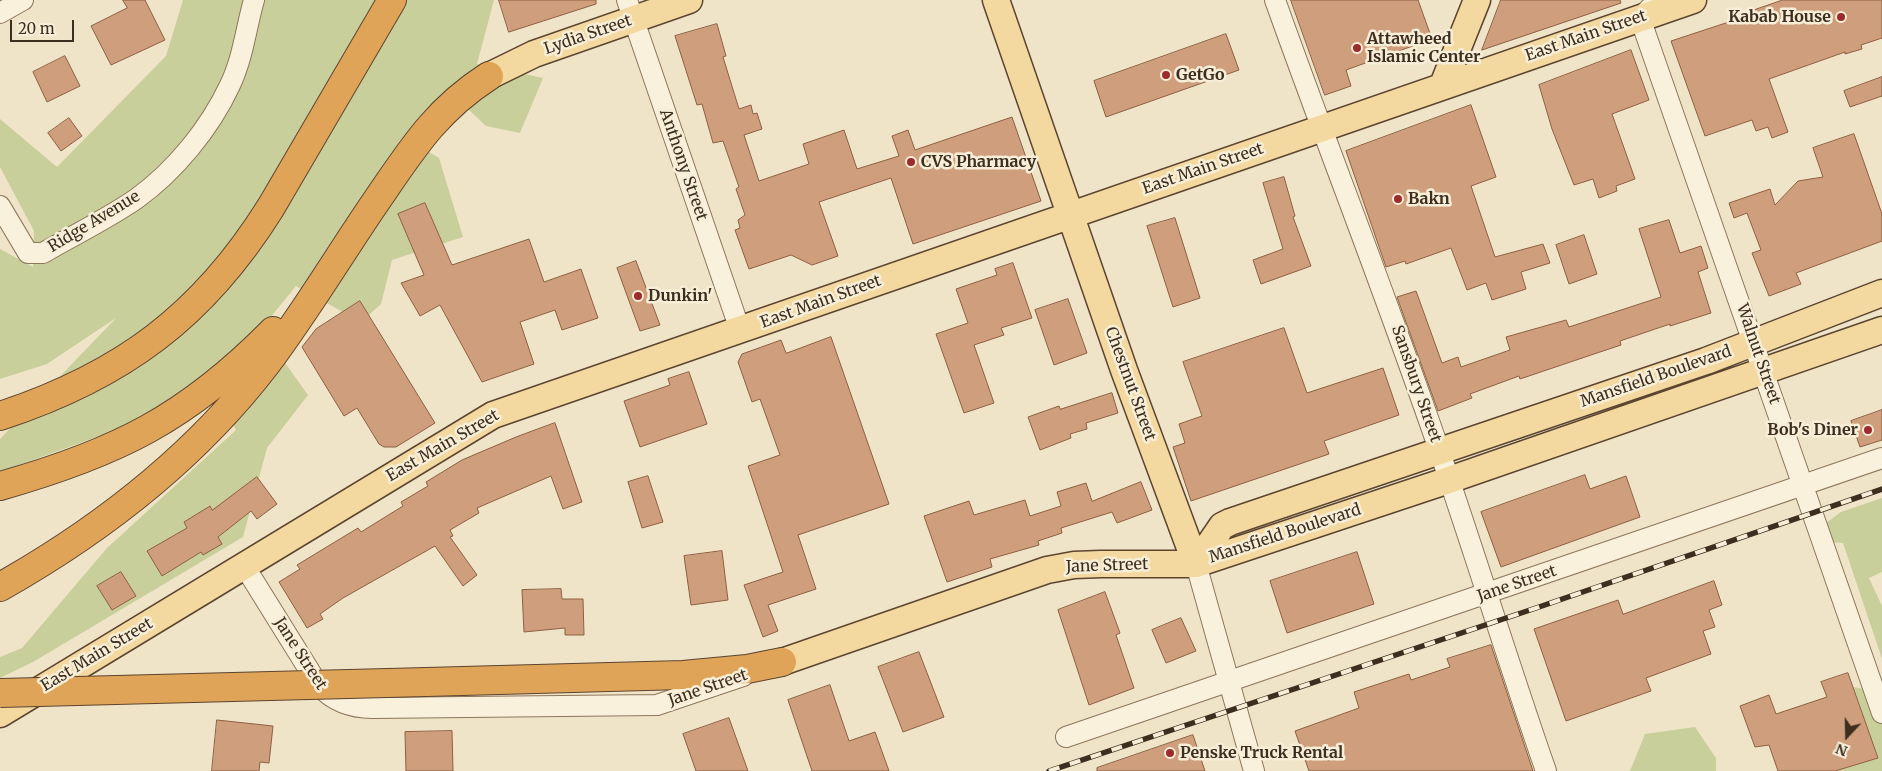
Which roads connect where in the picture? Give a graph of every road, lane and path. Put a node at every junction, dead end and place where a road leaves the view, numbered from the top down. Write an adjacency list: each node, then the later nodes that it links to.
1 (23, 0): 11 (street)
2 (254, 0): 15 (street, Ridge Avenue)
3 (392, 0): 23 (highway)
4 (689, 0): 10 (main road, Lydia Street)
5 (996, 0): 16 (main road, Chestnut Street)
6 (1275, 0): 14 (street, Sansbury Street)
7 (1477, 0): 13 (main road)
8 (1693, 0): 9 (main road, East Main Street)
9 (1649, 9): 13 (main road, East Main Street); 21 (street, Walnut Street)
10 (630, 10): 12 (main road, Lydia Street); 19 (street, Anthony Street)
11 (0, 13)
12 (489, 76): 17 (highway)
13 (1443, 85): 14 (main road, East Main Street)
14 (1321, 130): 16 (main road, East Main Street); 24 (street, Sansbury Street)
15 (0, 206)
16 (1069, 214): 19 (main road, East Main Street); 29 (main road, Chestnut Street)
17 (321, 282): 27 (highway); 31 (highway)
18 (1882, 293): 21 (main road, Mansfield Boulevard)
19 (740, 330): 30 (main road, East Main Street)
20 (1882, 330): 22 (main road, Mansfield Boulevard)
21 (1754, 342): 22 (street, Walnut Street); 24 (main road, Mansfield Boulevard)
22 (1764, 370): 26 (main road, Mansfield Boulevard); 28 (street, Walnut Street)
23 (0, 416)
24 (1439, 451): 26 (street, Sansbury Street); 29 (main road, Mansfield Boulevard)
25 (1882, 458): 28 (street, Jane Street)
26 (1450, 480): 29 (main road, Mansfield Boulevard); 32 (street, Sansbury Street)
27 (0, 486)
28 (1802, 486): 32 (street, Jane Street); 37 (street, Walnut Street)
29 (1196, 564): 33 (main road, Jane Street); 34 (street, Chestnut Street)
30 (245, 567): 33 (street, Jane Street); 36 (main road, East Main Street)
31 (0, 588)
32 (1486, 595): 34 (street, Jane Street); 40 (street, Sansbury Street)
33 (782, 662): 35 (highway, bridge)
34 (1230, 680): 38 (street, Jane Street); 39 (street, Chestnut Street)
35 (0, 693)
36 (0, 714)
37 (1882, 714)
38 (1066, 737)
39 (1254, 771)
40 (1546, 771)

